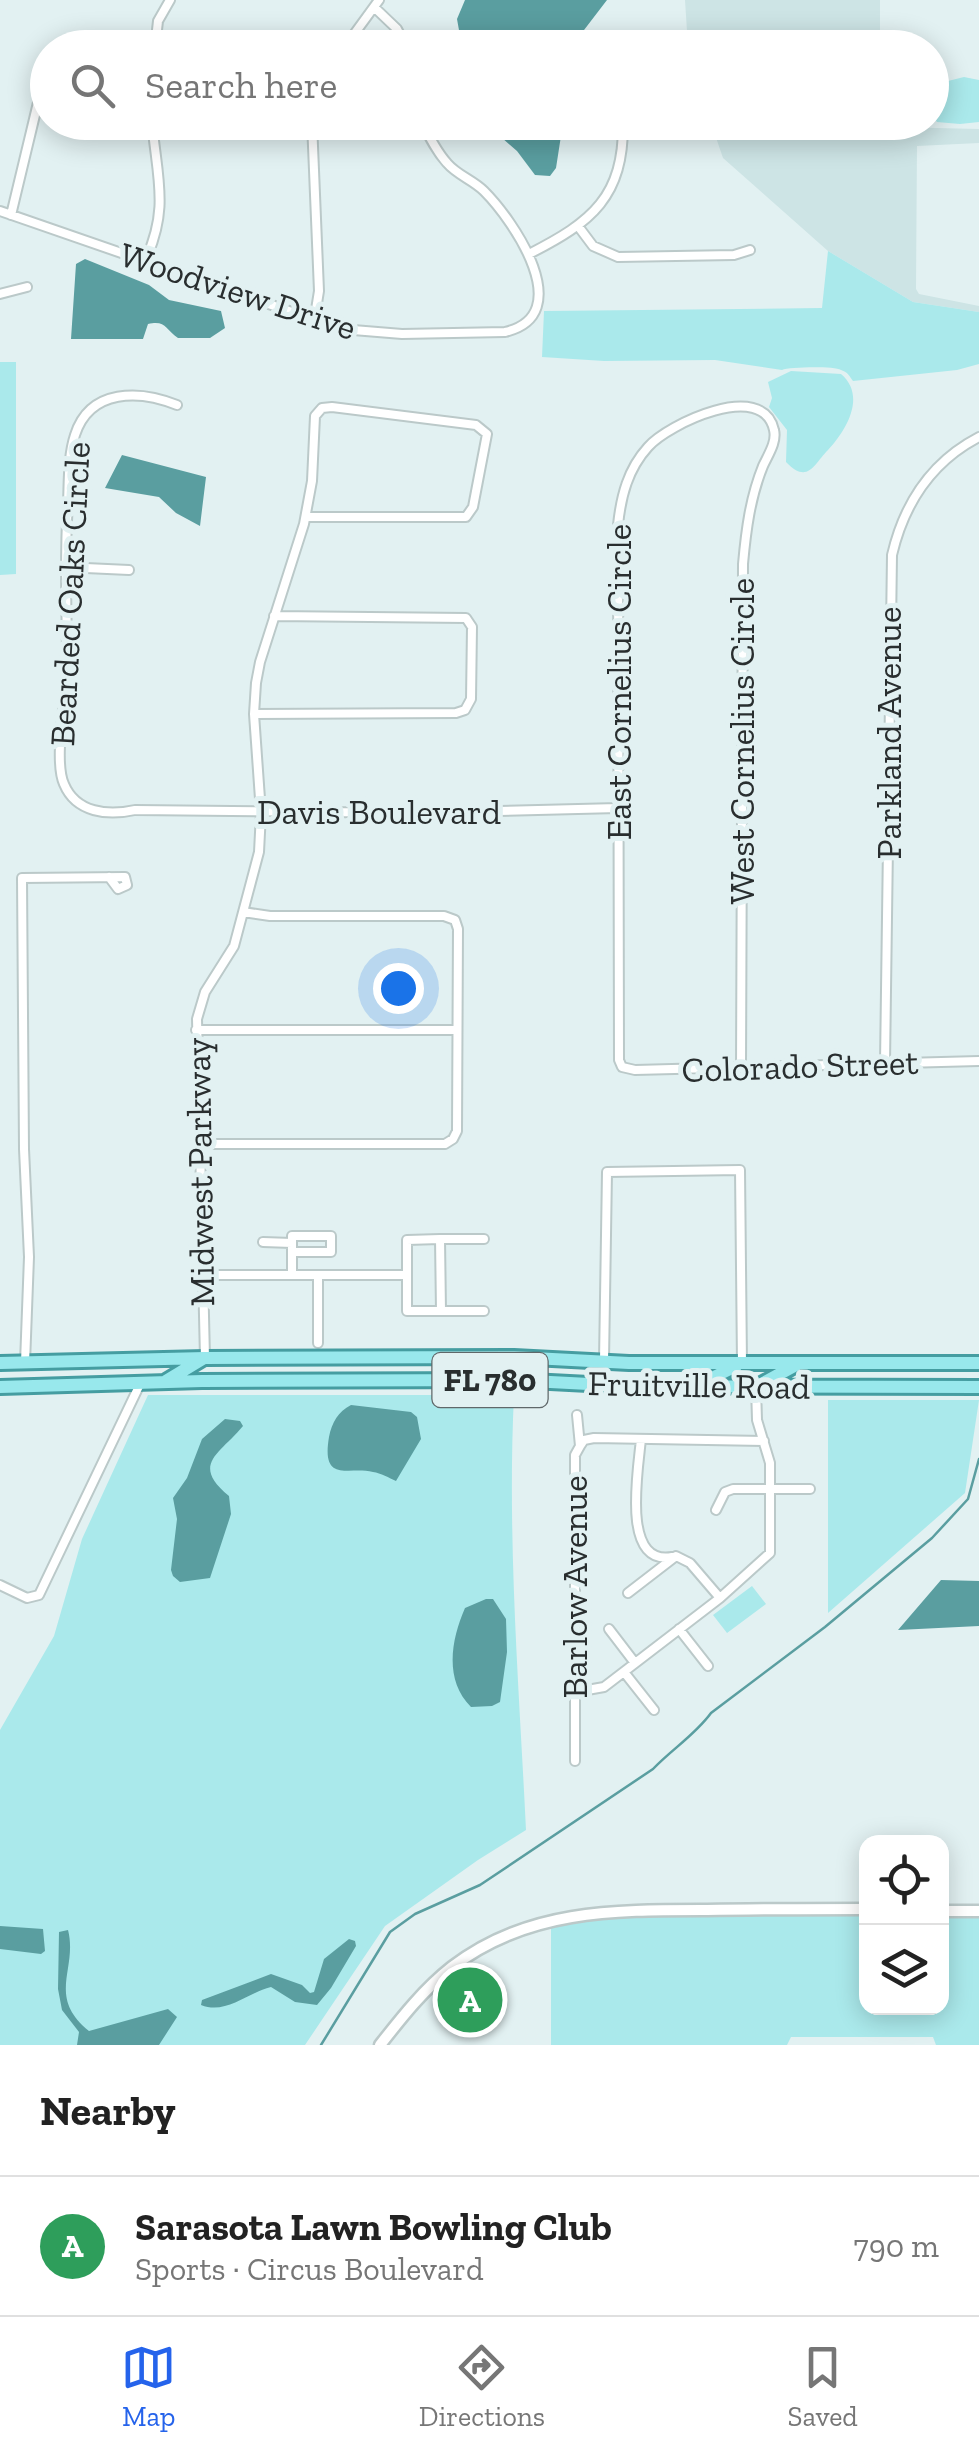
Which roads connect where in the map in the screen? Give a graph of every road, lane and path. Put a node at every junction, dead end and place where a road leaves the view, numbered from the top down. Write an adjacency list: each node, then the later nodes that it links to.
1 (170, 0): 3 (street)
2 (376, 4): 4 (street); 5 (street)
3 (157, 30)
4 (357, 30)
5 (396, 30)
6 (30, 136): 12 (street)
7 (154, 140): 16 (street)
8 (313, 140): 19 (street)
9 (433, 140): 15 (street)
10 (622, 140): 13 (street)
11 (0, 211): 12 (street, Woodview Drive)
12 (11, 215): 16 (street, Woodview Drive)
13 (578, 226): 14 (street); 15 (street)
14 (750, 250)
15 (529, 254): 19 (street, Woodview Drive)
16 (144, 262): 19 (street, Woodview Drive)
17 (27, 287): 18 (street)
18 (0, 294)
19 (314, 322)
20 (177, 406): 24 (street, Bearded Oaks Circle)
21 (770, 420): 28 (street, East Cornelius Circle); 39 (street, West Cornelius Circle)
22 (979, 437): 38 (street, Parkland Avenue)
23 (306, 517): 23 (street, Midwest Parkway); 26 (street, Midwest Parkway)
24 (64, 567): 25 (street); 29 (street, Bearded Oaks Circle)
25 (129, 570)
26 (274, 616): 27 (street, Midwest Parkway); 27 (street)
27 (254, 714): 30 (street, Midwest Parkway)
28 (618, 808): 30 (street, Davis Boulevard); 37 (street, East Cornelius Circle)
29 (141, 810): 30 (street, Davis Boulevard)
30 (260, 813): 32 (street, Midwest Parkway)
31 (109, 878): 55 (street)
32 (243, 912): 33 (street, Midwest Parkway); 34 (street)
33 (196, 1030): 34 (street); 40 (street, Midwest Parkway)
34 (458, 1030): 40 (street)
35 (608, 1060): 37 (street)
36 (979, 1061): 38 (street, Colorado Street)
37 (620, 1063): 39 (street, Colorado Street)
38 (885, 1063): 39 (street, Colorado Street)
39 (741, 1068)
40 (200, 1144): 46 (street, Midwest Parkway)
41 (484, 1239): 42 (street)
42 (440, 1240): 45 (street); 50 (street)
43 (262, 1242): 44 (street)
44 (292, 1247): 44 (street); 47 (street)
45 (407, 1274): 48 (street); 50 (street)
46 (203, 1275): 47 (street); 52 (street, Midwest Parkway)
47 (292, 1275): 48 (street)
48 (318, 1275): 51 (street)
49 (484, 1310): 50 (street)
50 (441, 1311)
51 (318, 1342)
52 (204, 1358): 54 (main road, Fruitville Road / FL 780); 55 (main road, Fruitville Road / FL 780); 60 (main road)
53 (978, 1360): 58 (main road, Fruitville Road / FL 780)
54 (604, 1362): 57 (main road, Fruitville Road / FL 780); 57 (street)
55 (26, 1363): 56 (main road, Fruitville Road / FL 780)
56 (0, 1364)
57 (742, 1364): 58 (main road, Fruitville Road / FL 780); 62 (main road)
58 (798, 1364): 63 (main road)
59 (141, 1382): 60 (main road, Fruitville Road / FL 780); 61 (main road, Fruitville Road / FL 780); 73 (street)
60 (164, 1382): 62 (main road, Fruitville Road / FL 780)
61 (0, 1386)
62 (694, 1387): 63 (main road, Fruitville Road / FL 780)
63 (756, 1387): 64 (main road, Fruitville Road / FL 780); 67 (street)
64 (979, 1388)
65 (577, 1415): 68 (street, Barlow Avenue)
66 (641, 1439): 67 (street); 68 (street); 72 (street)
67 (764, 1440): 69 (street)
68 (580, 1446): 81 (street, Barlow Avenue)
69 (771, 1488): 70 (street); 71 (street); 75 (street)
70 (810, 1489)
71 (716, 1510)
72 (672, 1557): 74 (street); 75 (street)
73 (0, 1586)
74 (628, 1593)
75 (720, 1598): 77 (street)
76 (609, 1629): 78 (street)
77 (679, 1630): 78 (street); 79 (street)
78 (635, 1663): 80 (street)
79 (708, 1666)
80 (624, 1672): 81 (street); 82 (street)
81 (576, 1692): 83 (street, Barlow Avenue)
82 (654, 1710)
83 (575, 1761)
84 (859, 1909): 87 (street)
85 (949, 1910): 86 (street)
86 (979, 1911)
87 (380, 2045)

